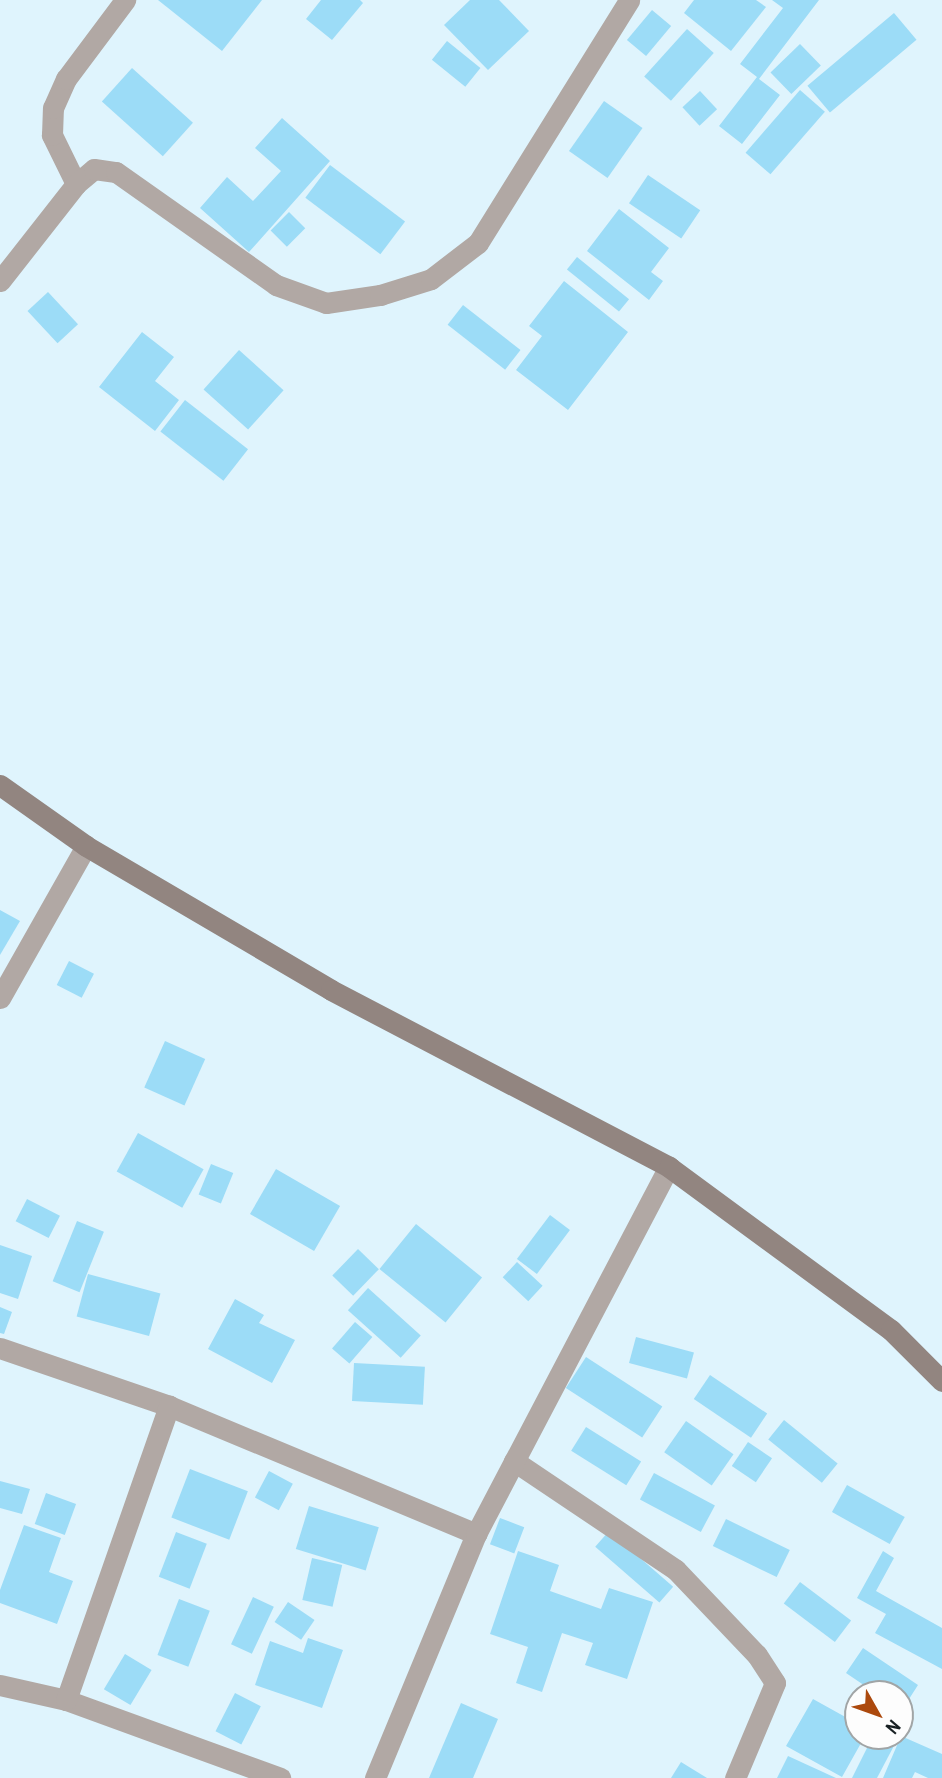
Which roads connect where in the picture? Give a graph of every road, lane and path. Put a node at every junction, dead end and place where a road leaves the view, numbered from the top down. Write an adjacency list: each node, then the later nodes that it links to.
1 (125, 0): 3 (street)
2 (629, 0): 3 (street)
3 (76, 184): 4 (street)
4 (0, 281)
5 (0, 785): 6 (street)
6 (86, 846): 7 (street); 8 (street)
7 (0, 998)
8 (669, 1167): 10 (street); 12 (street)
9 (0, 1348): 11 (street)
10 (942, 1381)
11 (169, 1406): 13 (street); 15 (street)
12 (514, 1461): 13 (street); 18 (street)
13 (476, 1534): 17 (street)
14 (0, 1685): 15 (street)
15 (66, 1700): 16 (street)
16 (280, 1778)
17 (375, 1778)
18 (735, 1778)

